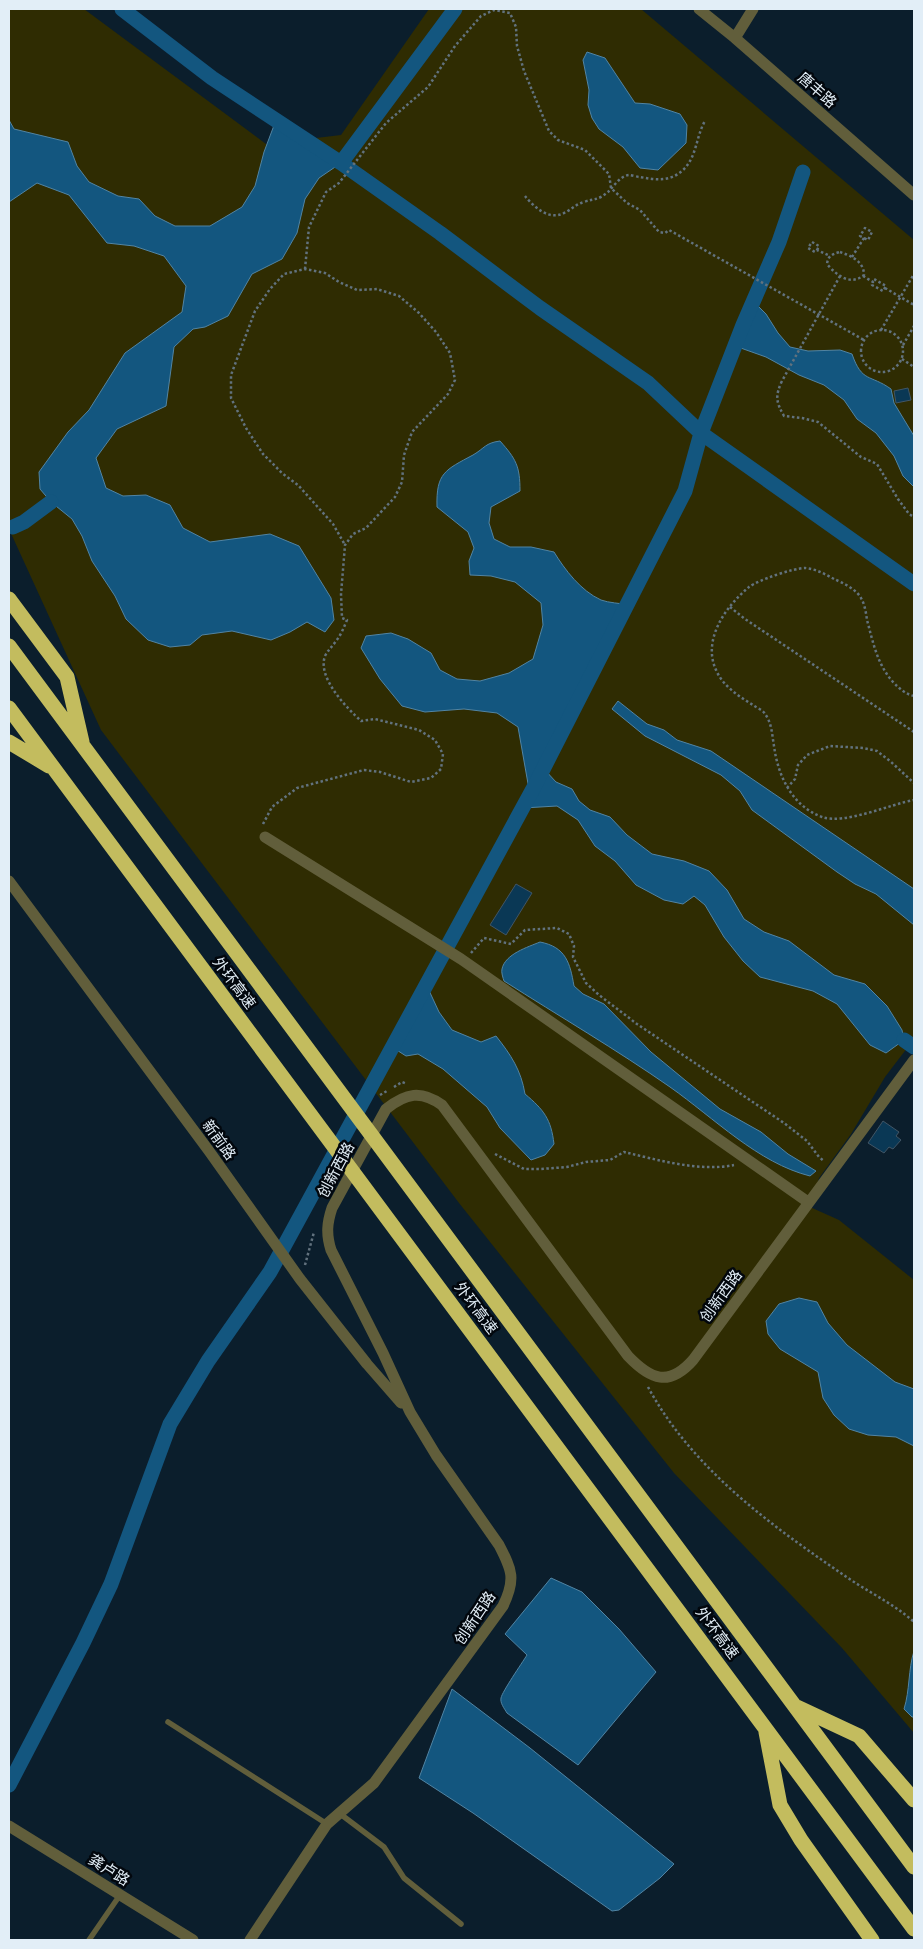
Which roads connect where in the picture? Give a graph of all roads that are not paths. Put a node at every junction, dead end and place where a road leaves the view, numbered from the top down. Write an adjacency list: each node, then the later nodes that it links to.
1 (699, 9): 3 (street, 唐丰路)
2 (753, 9): 3 (street)
3 (735, 38): 4 (street, 唐丰路)
4 (914, 195)
5 (9, 599): 9 (highway)
6 (9, 646): 9 (highway, 外环高速)
7 (9, 708): 10 (highway, 外环高速)
8 (9, 742): 10 (highway)
9 (84, 747): 16 (highway, 外环高速)
10 (54, 769): 18 (highway, 外环高速)
11 (265, 837): 14 (street)
12 (9, 880): 15 (street, 新前路)
13 (914, 1060): 14 (street, 创新西路)
14 (808, 1202): 15 (street, 创新西路)
15 (410, 1412): 20 (street, 创新西路)
16 (795, 1707): 19 (highway); 23 (highway, 外环高速)
17 (168, 1722): 21 (lane)
18 (766, 1728): 26 (highway, 外环高速); 30 (highway)
19 (914, 1800)
20 (339, 1814): 21 (street, 创新西路); 25 (lane)
21 (327, 1824): 27 (street, 创新西路)
22 (9, 1826): 24 (street, 龚卢路)
23 (914, 1867)
24 (120, 1894): 28 (lane); 29 (street, 龚卢路)
25 (461, 1924)
26 (914, 1929)
27 (252, 1937)
28 (89, 1940)
29 (190, 1940)
30 (872, 1940)

